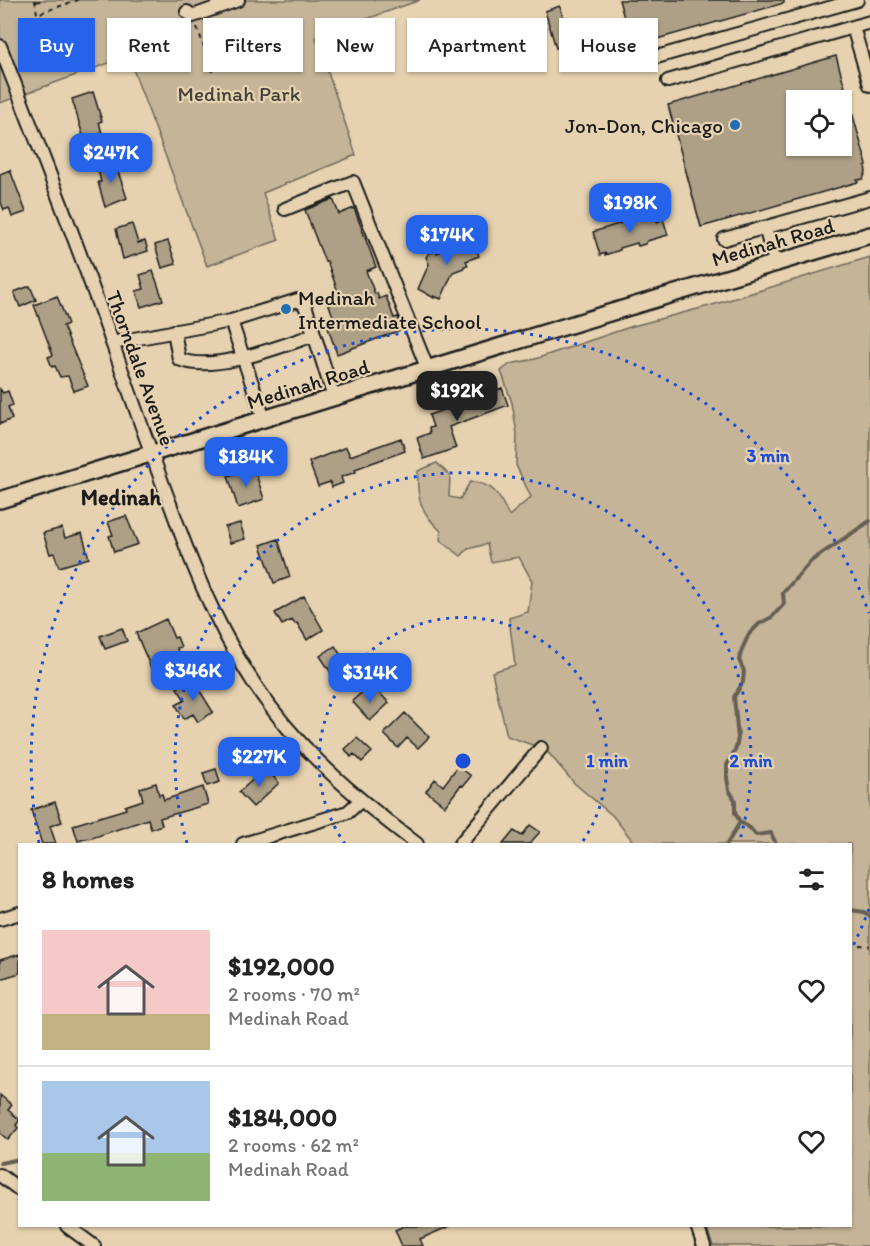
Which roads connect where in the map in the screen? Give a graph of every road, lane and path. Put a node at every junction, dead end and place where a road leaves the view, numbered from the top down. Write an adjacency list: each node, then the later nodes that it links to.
1 (44, 0): 6 (path)
2 (62, 0): 7 (path)
3 (78, 0): 7 (path)
4 (238, 0): 8 (street)
5 (856, 0): 13 (street)
6 (36, 1): 7 (path)
7 (61, 6)
8 (190, 14): 12 (path)
9 (870, 22): 10 (street)
10 (853, 27): 14 (street); 15 (street)
11 (0, 46): 25 (street, Thorndale Avenue)
12 (203, 47)
13 (658, 56)
14 (669, 81)
15 (870, 85)
16 (870, 198): 18 (street)
17 (285, 209): 27 (street)
18 (765, 228): 20 (street); 21 (street)
19 (870, 236): 21 (main road, Medinah Road)
20 (724, 239)
21 (776, 265): 27 (main road, Medinah Road)
22 (231, 321): 23 (street); 24 (street); 26 (street)
23 (174, 332): 25 (street); 26 (street)
24 (314, 335): 26 (street); 28 (street)
25 (112, 343): 30 (street, Thorndale Avenue)
26 (244, 358): 29 (street)
27 (428, 370): 28 (main road, Medinah Road)
28 (334, 398): 29 (main road, Medinah Road)
29 (264, 419): 30 (main road, Medinah Road)
30 (151, 453): 31 (main road, Medinah Road); 33 (street, Thorndale Avenue)
31 (0, 500)
32 (541, 748): 36 (street)
33 (360, 801): 34 (street); 35 (street, Thorndale Avenue)
34 (246, 843)
35 (416, 843)
36 (461, 843)
37 (18, 914): 38 (street)
38 (0, 919)
39 (852, 944): 40 (path)
40 (870, 946)
41 (2, 1176): 42 (street)
42 (18, 1188)
43 (68, 1227): 45 (street)
44 (697, 1227): 46 (street)
45 (94, 1246)
46 (704, 1246)

